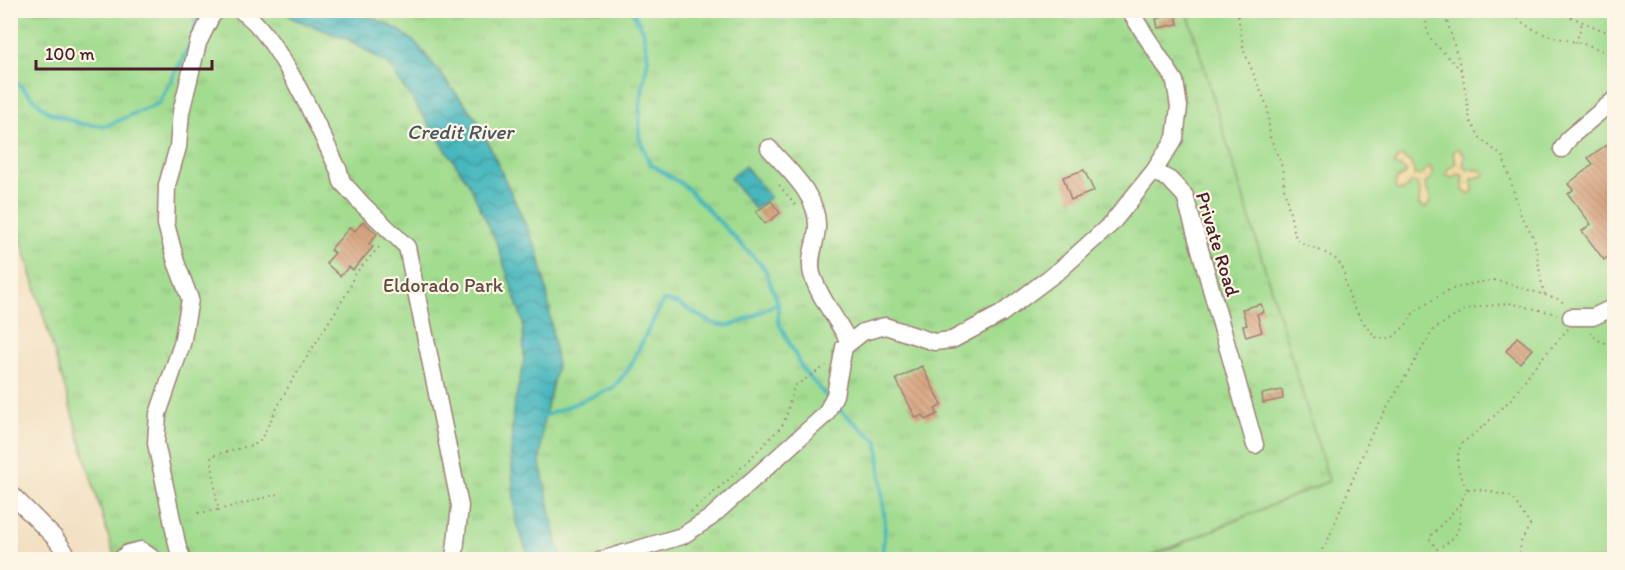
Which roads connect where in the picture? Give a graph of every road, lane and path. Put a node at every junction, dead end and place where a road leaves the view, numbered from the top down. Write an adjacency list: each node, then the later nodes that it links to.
1 (218, 10): 35 (street)
2 (240, 10): 20 (street)
3 (1129, 10): 17 (street)
4 (1237, 10): 13 (path)
5 (1425, 10): 13 (path)
6 (1444, 10): 13 (path)
7 (1509, 10): 11 (path)
8 (1554, 10): 9 (path)
9 (1583, 22): 10 (path); 11 (path)
10 (1614, 35)
11 (1576, 43): 12 (path)
12 (1613, 57)
13 (1462, 71)
14 (1614, 100): 16 (street)
15 (769, 148): 23 (street)
16 (1562, 149)
17 (1155, 171): 23 (street); 26 (street, Private Road)
18 (779, 185): 19 (path)
19 (800, 210)
20 (393, 233): 31 (path); 39 (street)
21 (1614, 307): 22 (street)
22 (1570, 322): 24 (path); 27 (path); 41 (path)
23 (849, 342): 34 (street)
24 (1614, 347)
25 (829, 362): 33 (path)
26 (1255, 445)
27 (1467, 489): 30 (path); 42 (path)
28 (10, 493): 36 (street)
29 (282, 493): 31 (path)
30 (1460, 504): 30 (path)
31 (218, 510): 32 (path)
32 (198, 513)
33 (689, 515)
34 (595, 558): 40 (path)
35 (178, 559)
36 (71, 560)
37 (120, 560): 38 (street)
38 (155, 560)
39 (454, 560)
40 (579, 560)
41 (1316, 560)
42 (1519, 560)

